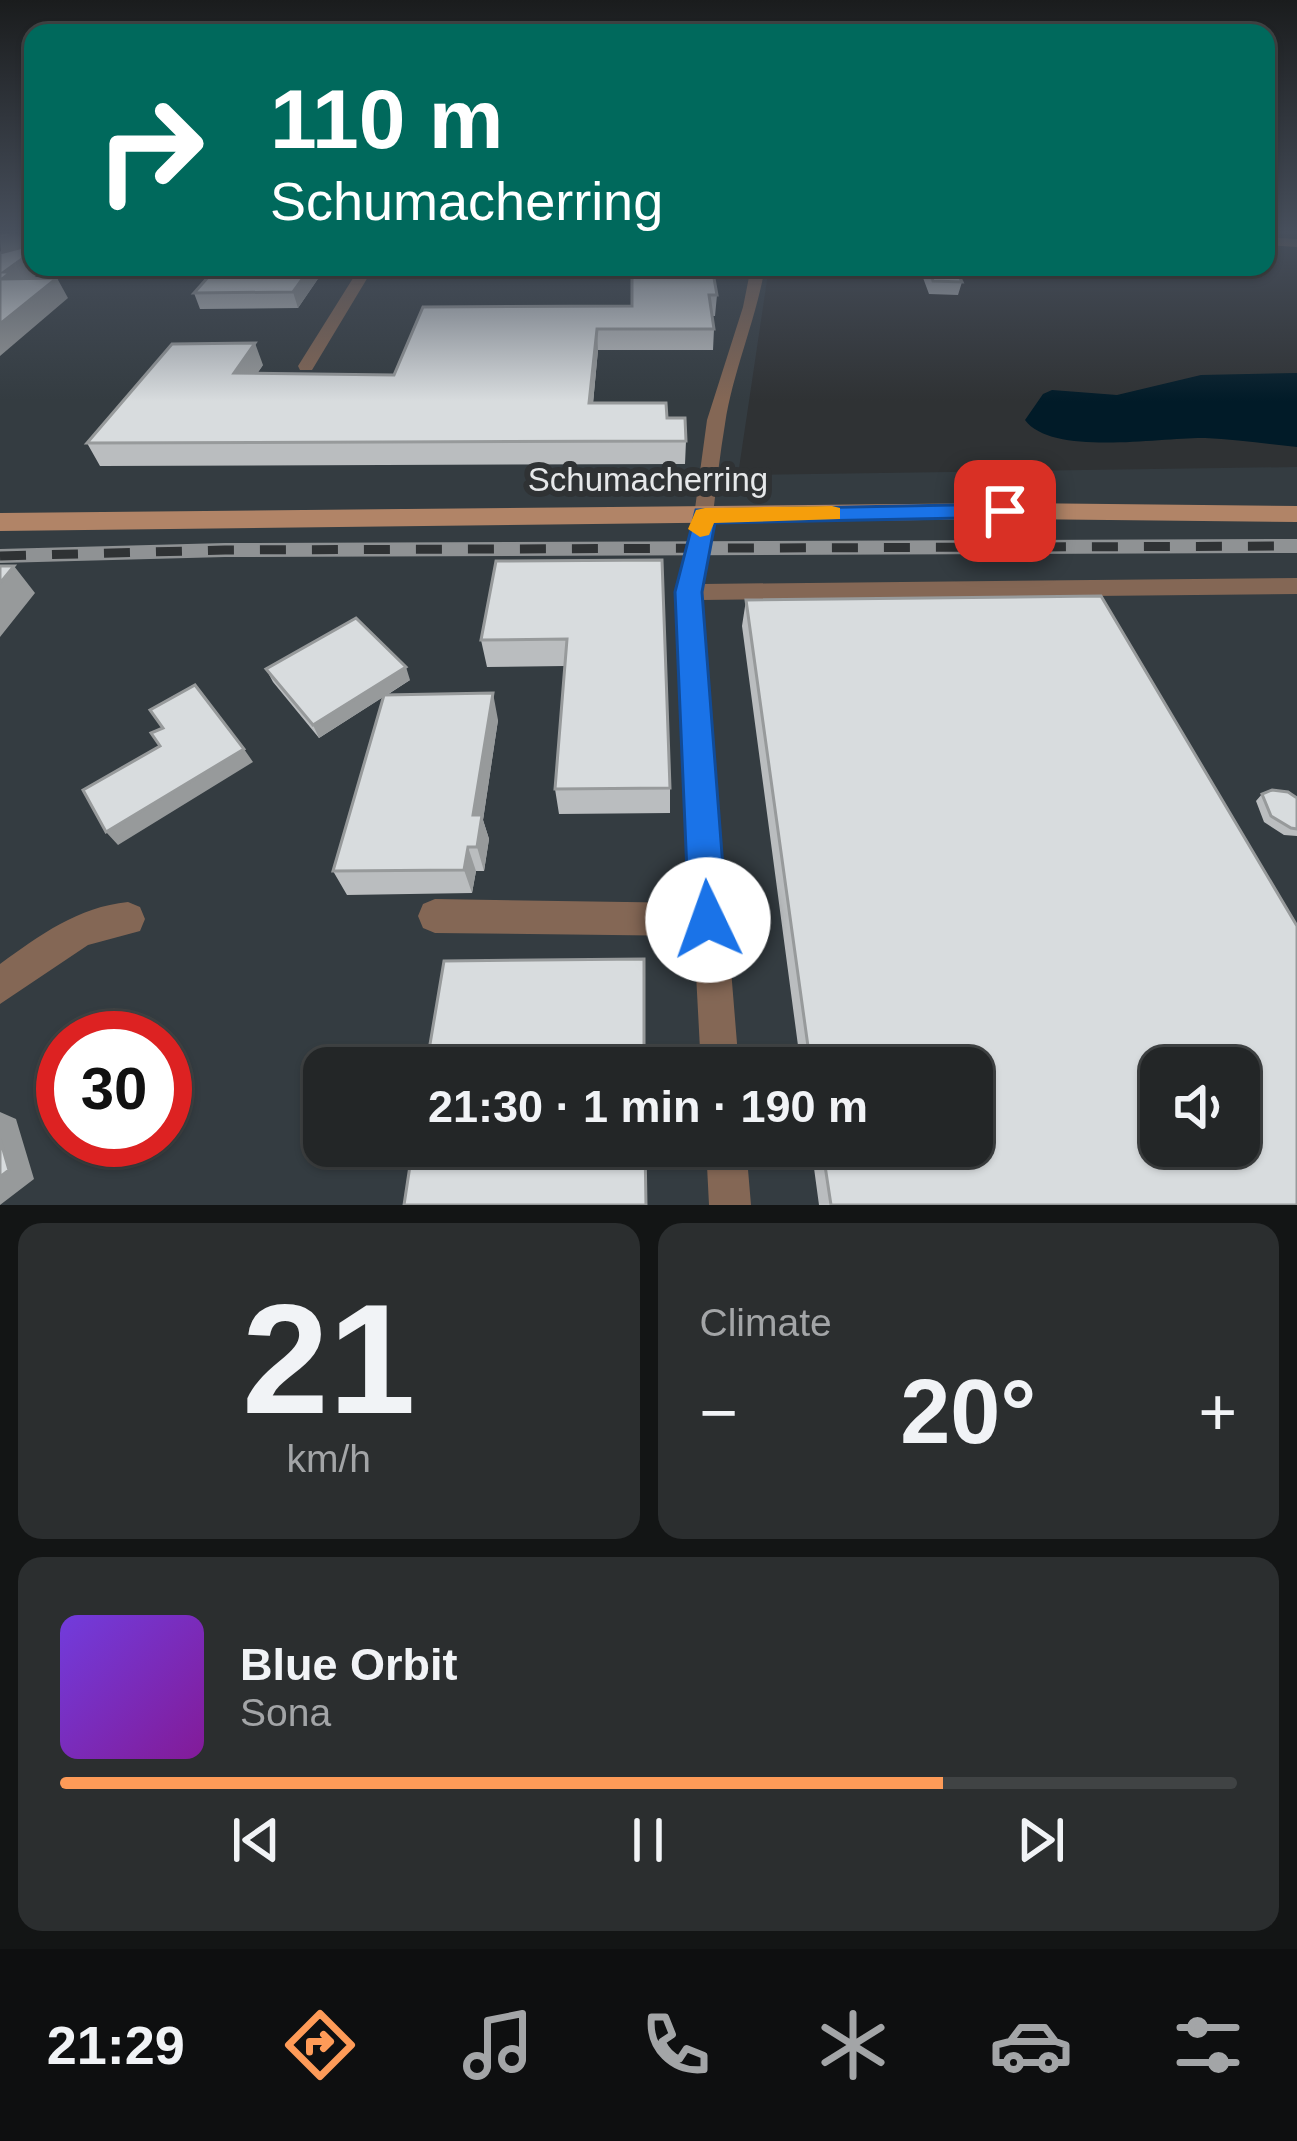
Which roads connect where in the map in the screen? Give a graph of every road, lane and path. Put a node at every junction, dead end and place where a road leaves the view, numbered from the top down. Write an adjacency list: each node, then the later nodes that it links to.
1 (353, 289): 3 (street)
2 (754, 289): 5 (street)
3 (305, 366)
4 (1297, 514): 5 (main road, Schumacherring)
5 (705, 516): 6 (main road, Schumacherring); 8 (street)
6 (0, 522)
7 (1297, 586): 8 (street)
8 (689, 592): 11 (street)
9 (436, 916): 11 (street)
10 (128, 919): 12 (street)
11 (708, 920): 13 (street)
12 (0, 986)
13 (718, 1047)
14 (727, 1167): 15 (street)
15 (730, 1205)

